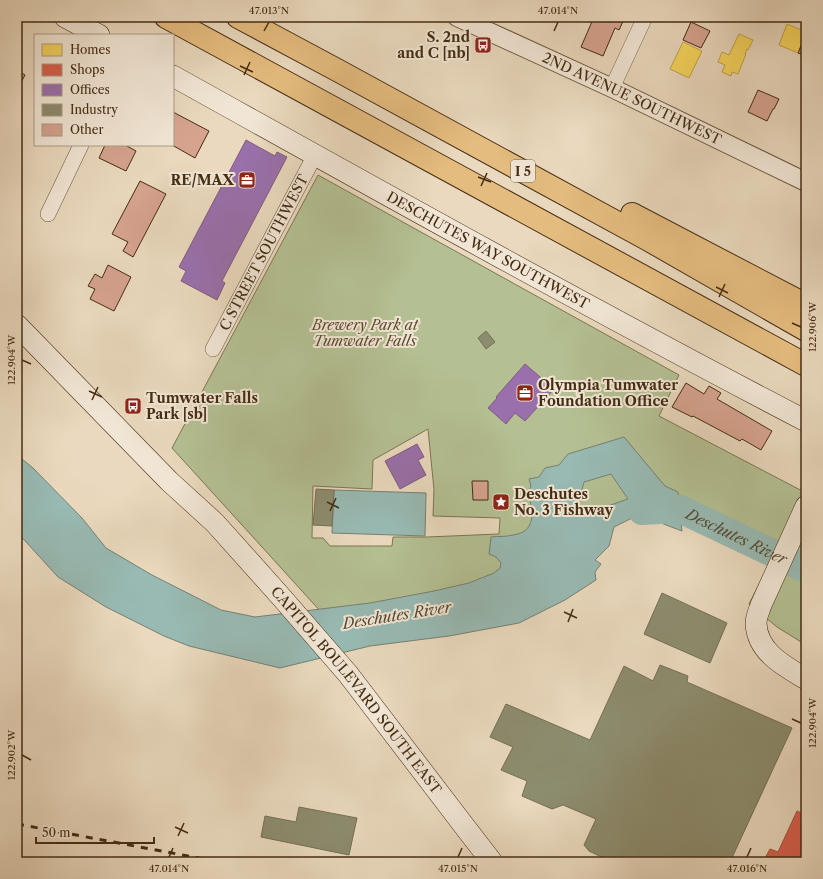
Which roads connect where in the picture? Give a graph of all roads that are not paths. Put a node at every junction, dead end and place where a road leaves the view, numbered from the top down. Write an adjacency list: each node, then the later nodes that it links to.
1 (66, 17): 6 (main road)
2 (166, 17): 18 (highway, I 5)
3 (238, 17): 7 (highway, I 5)
4 (456, 17): 9 (street, 2ND AVENUE SOUTHWEST)
5 (645, 17): 9 (street)
6 (97, 34)
7 (294, 48): 14 (highway); 16 (highway, I 5)
8 (174, 77): 11 (main road, DESCHUTES WAY SOUTHWEST)
9 (612, 88): 12 (street, 2ND AVENUE SOUTHWEST)
10 (81, 146): 13 (street)
11 (315, 155): 17 (street, C STREET SOUTHWEST); 19 (main road, DESCHUTES WAY SOUTHWEST)
12 (806, 182)
13 (48, 214)
14 (806, 305)
15 (17, 325): 22 (main road, CAPITOL BOULEVARD SOUTH EAST)
16 (806, 330)
17 (213, 349)
18 (806, 365)
19 (806, 420)
20 (806, 506): 21 (main road)
21 (806, 679)
22 (492, 862)

